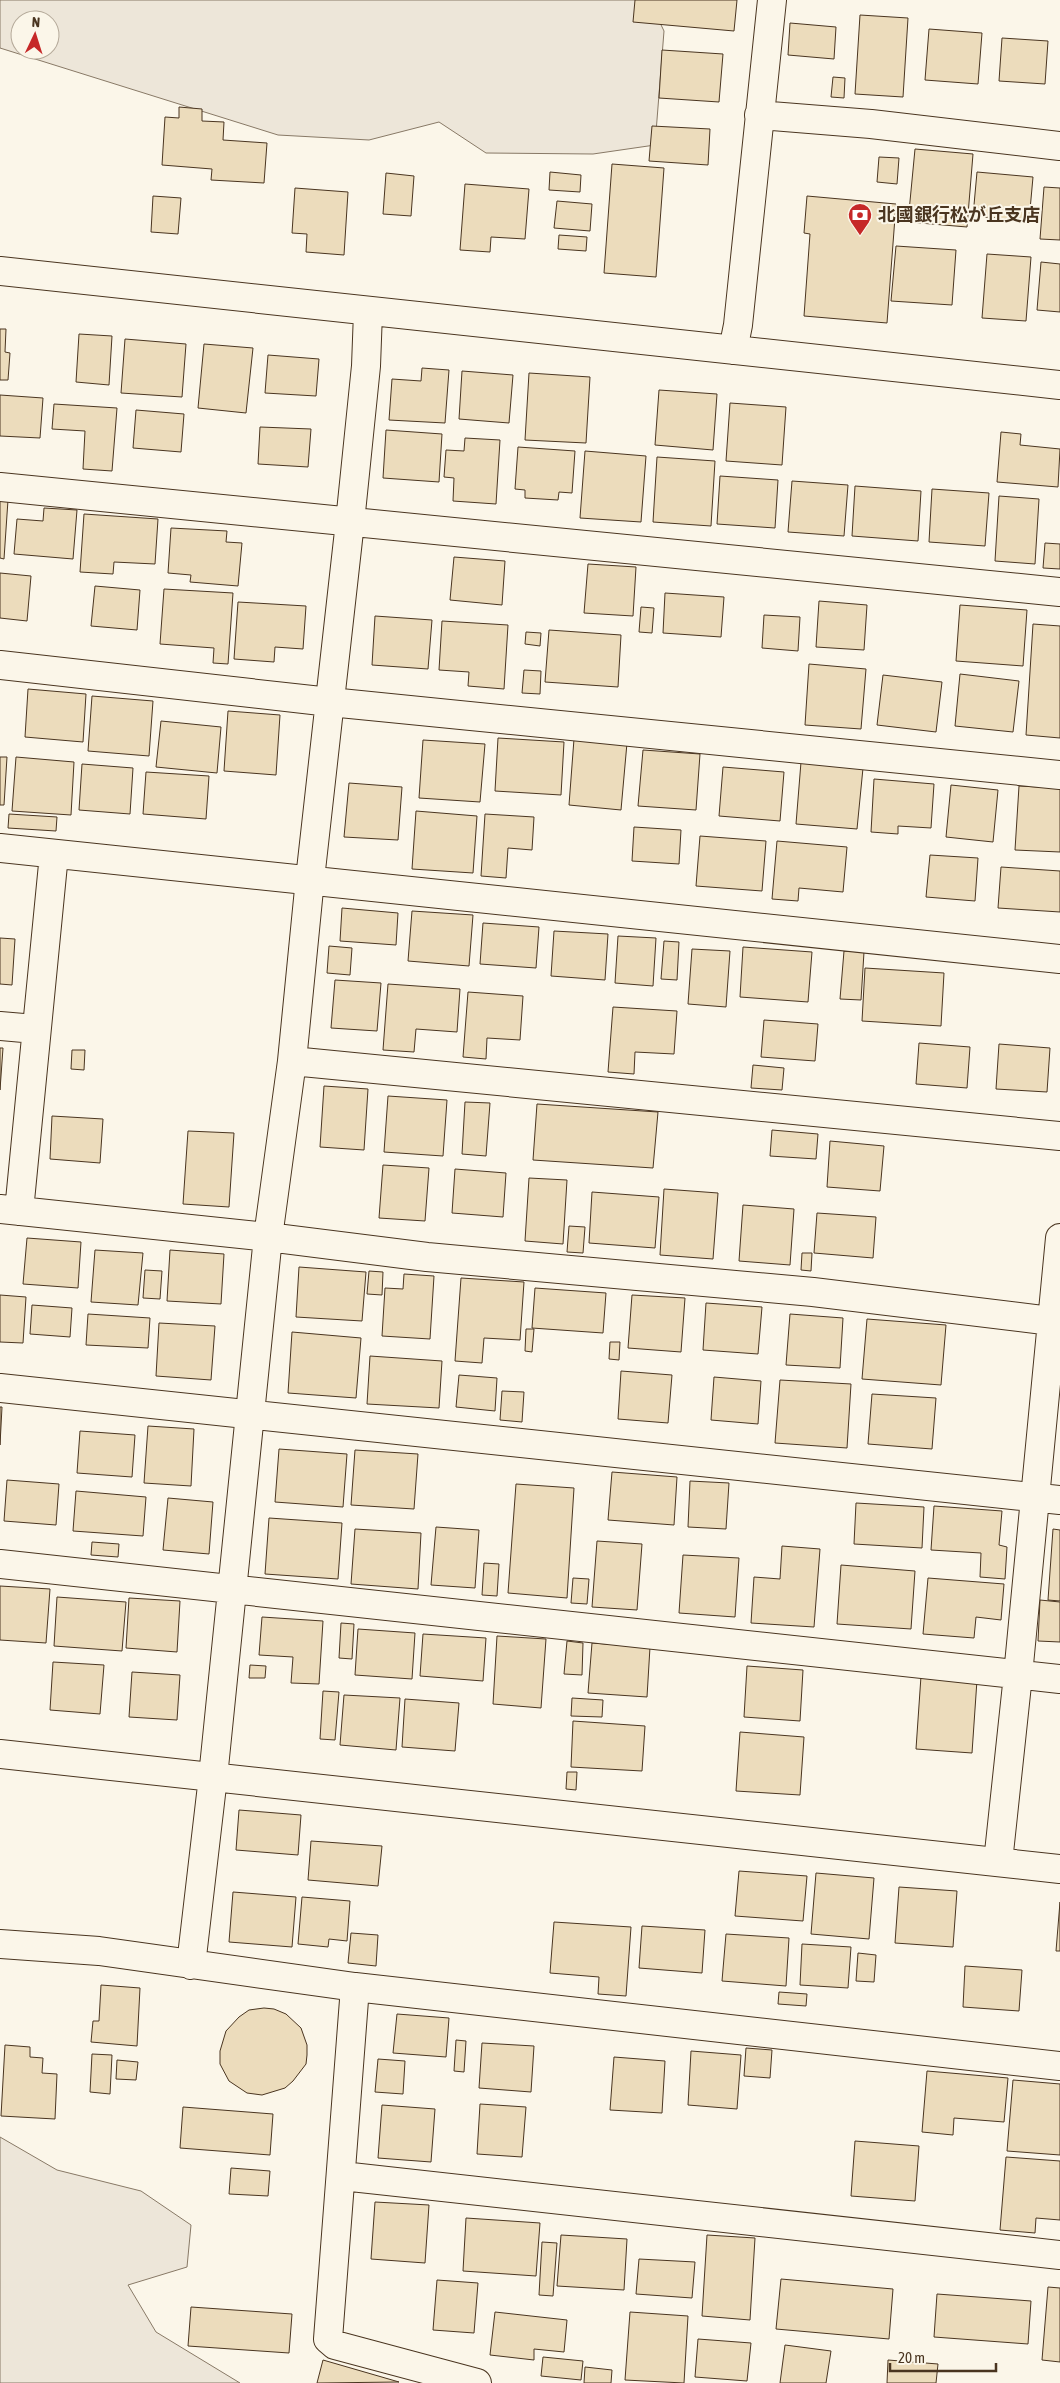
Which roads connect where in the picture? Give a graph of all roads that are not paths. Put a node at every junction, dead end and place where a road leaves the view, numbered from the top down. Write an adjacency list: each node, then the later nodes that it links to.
1 (772, 0): 2 (street)
2 (759, 115): 3 (street); 6 (street)
3 (1060, 146)
4 (0, 271): 5 (street)
5 (368, 312): 6 (street); 9 (street)
6 (733, 350): 7 (street)
7 (1060, 385)
8 (0, 486): 9 (street)
9 (350, 522): 10 (street); 12 (street)
10 (1060, 592)
11 (0, 665): 12 (street)
12 (330, 702): 13 (street); 16 (street)
13 (1060, 775)
14 (0, 848): 15 (street)
15 (54, 854): 16 (street); 19 (street)
16 (310, 879): 17 (street); 20 (street)
17 (1060, 959)
18 (0, 1026): 19 (street)
19 (35, 1030): 22 (street)
20 (292, 1061): 21 (street); 23 (street)
21 (1060, 1136)
22 (9, 1210): 23 (street)
23 (268, 1237): 25 (street); 27 (street)
24 (1060, 1238): 25 (street)
25 (1055, 1321): 28 (street)
26 (0, 1388): 27 (street)
27 (250, 1414): 28 (street); 30 (street)
28 (1048, 1498): 31 (street)
29 (0, 1564): 30 (street)
30 (232, 1590): 31 (street); 34 (street)
31 (1018, 1675): 32 (street); 35 (street)
32 (1060, 1679)
33 (0, 1754): 34 (street)
34 (213, 1777): 35 (street); 38 (street)
35 (998, 1862): 36 (street)
36 (1060, 1870)
37 (0, 1944): 38 (street)
38 (191, 1965): 39 (street)
39 (355, 1987): 40 (street); 41 (street)
40 (1060, 2066)
41 (342, 2176): 42 (street); 43 (street)
42 (1060, 2255)
43 (476, 2383)

